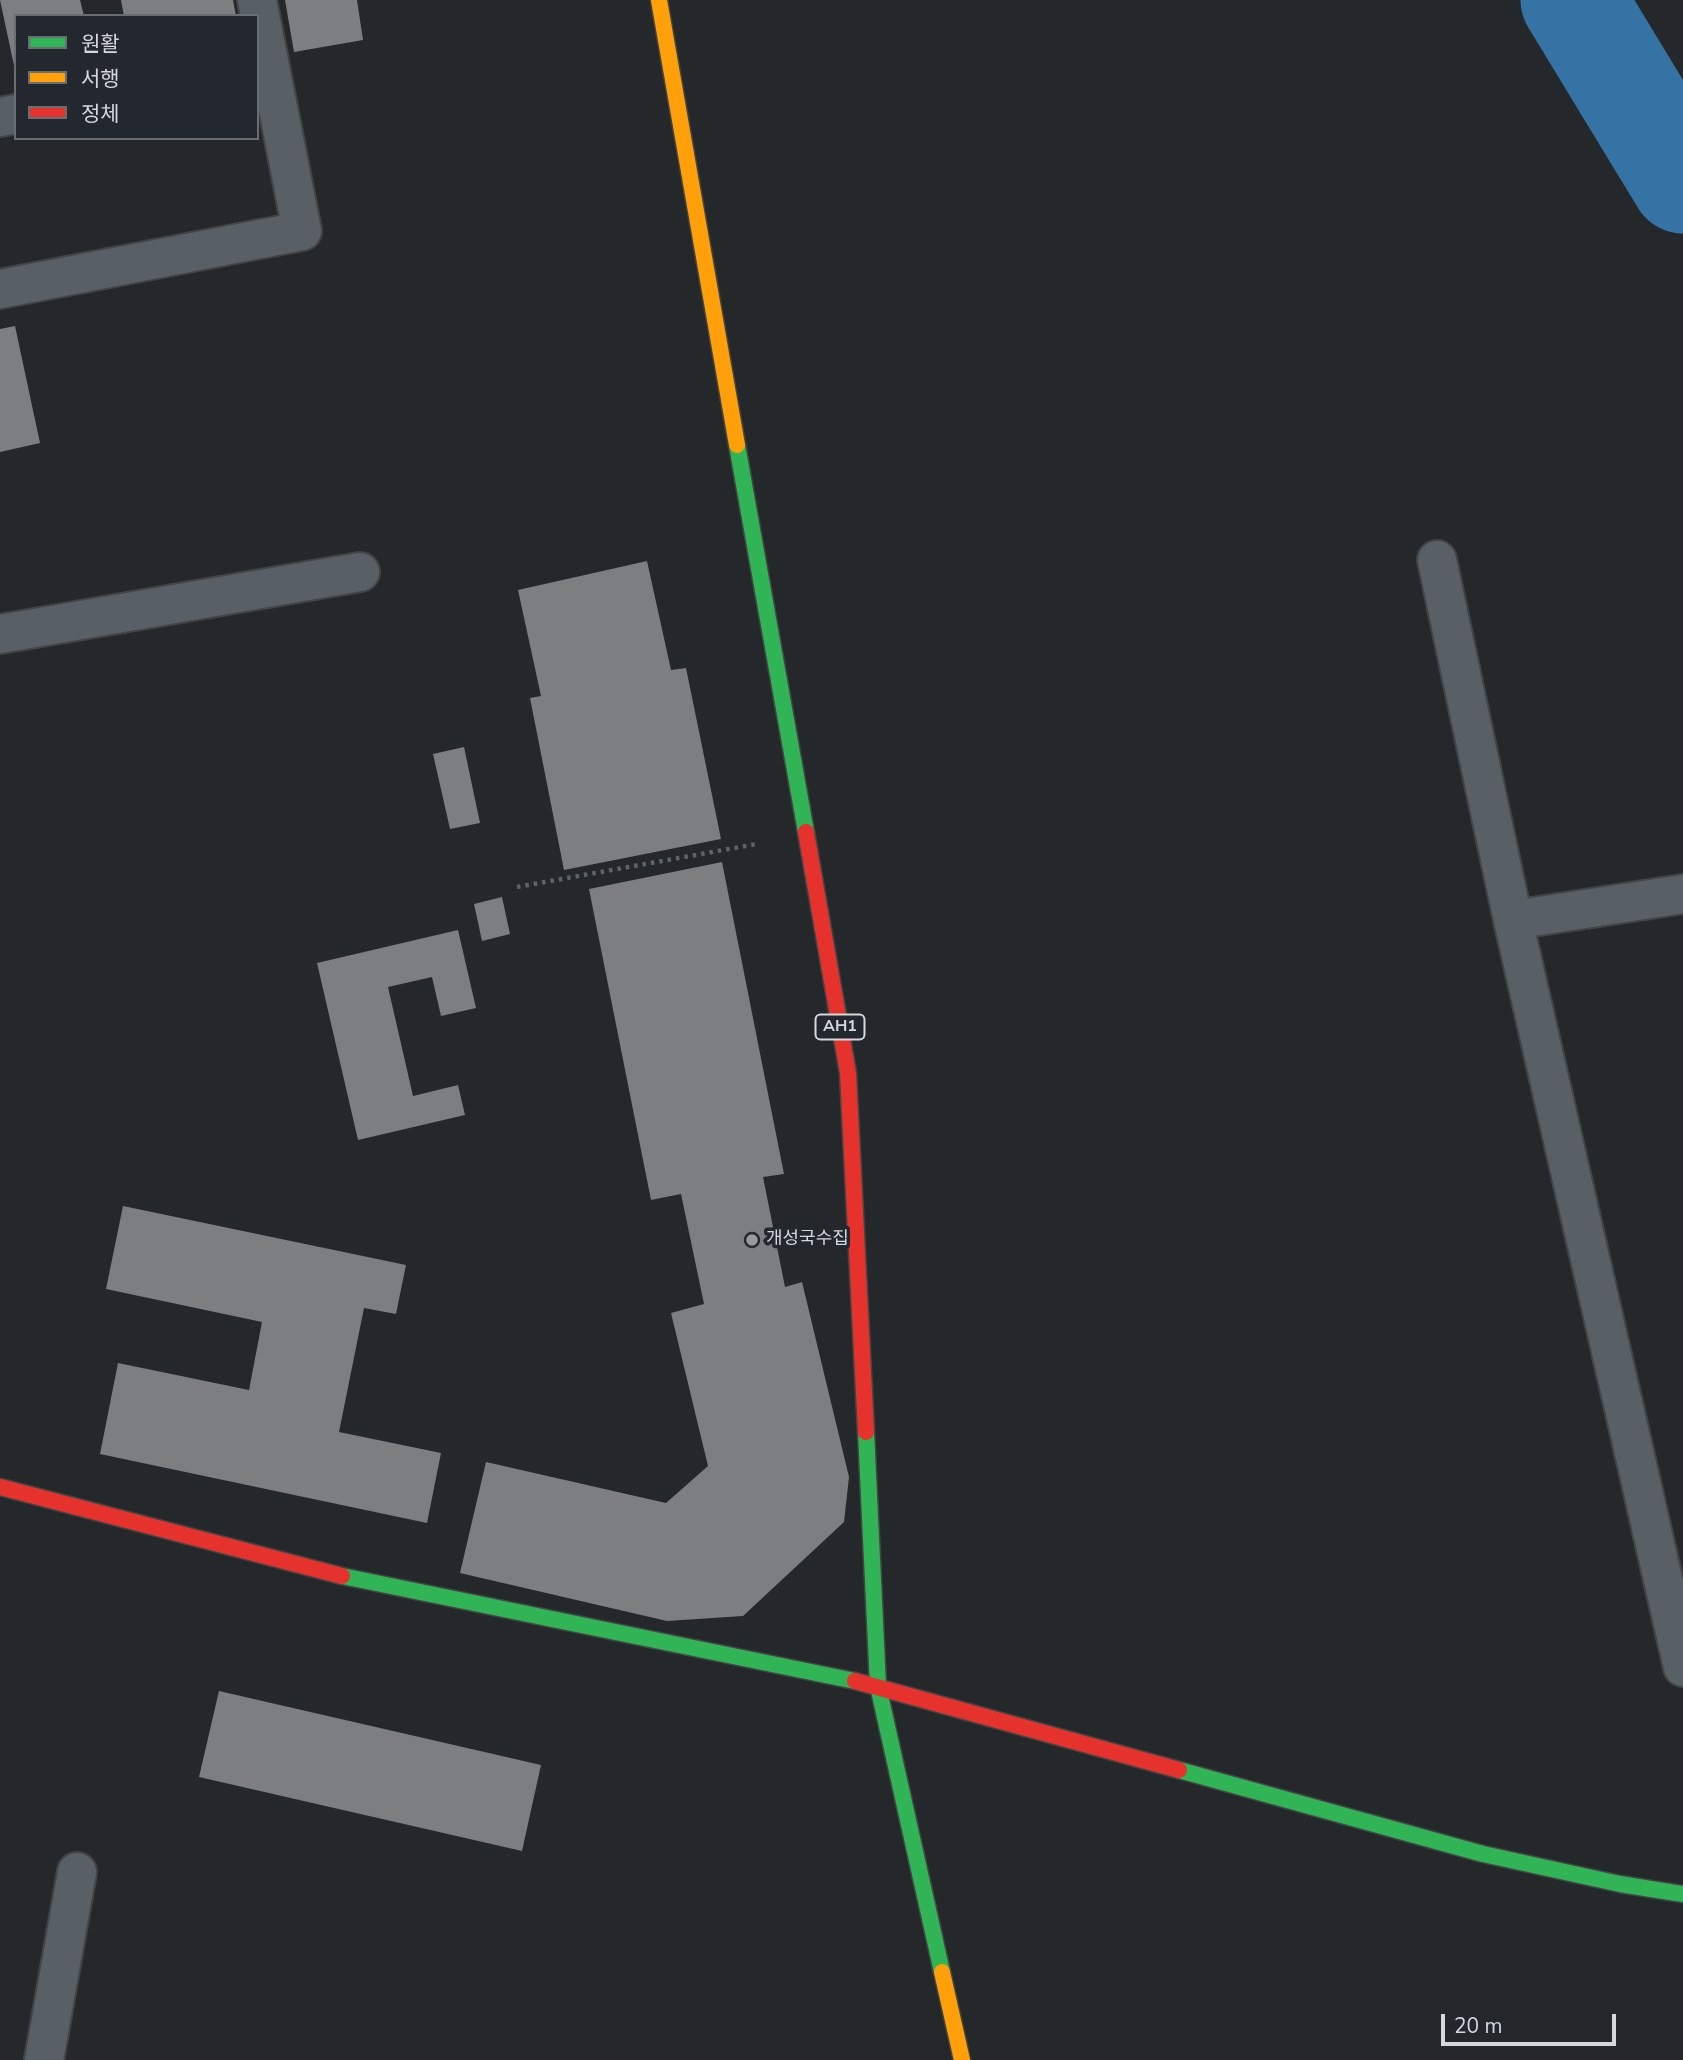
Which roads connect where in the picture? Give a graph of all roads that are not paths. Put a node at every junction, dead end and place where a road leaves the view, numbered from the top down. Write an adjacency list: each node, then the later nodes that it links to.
1 (659, 0): 12 (main road, AH1)
2 (259, 19): 3 (street)
3 (264, 67): 4 (street)
4 (0, 289)
5 (1437, 560): 9 (street)
6 (360, 572): 7 (street)
7 (0, 634)
8 (1683, 894): 9 (street)
9 (1513, 920): 11 (street)
10 (0, 1487): 12 (main road)
11 (1683, 1667)
12 (878, 1686): 14 (main road); 16 (main road, AH1)
13 (77, 1872): 15 (street)
14 (1683, 1894)
15 (44, 2060)
16 (962, 2060)

